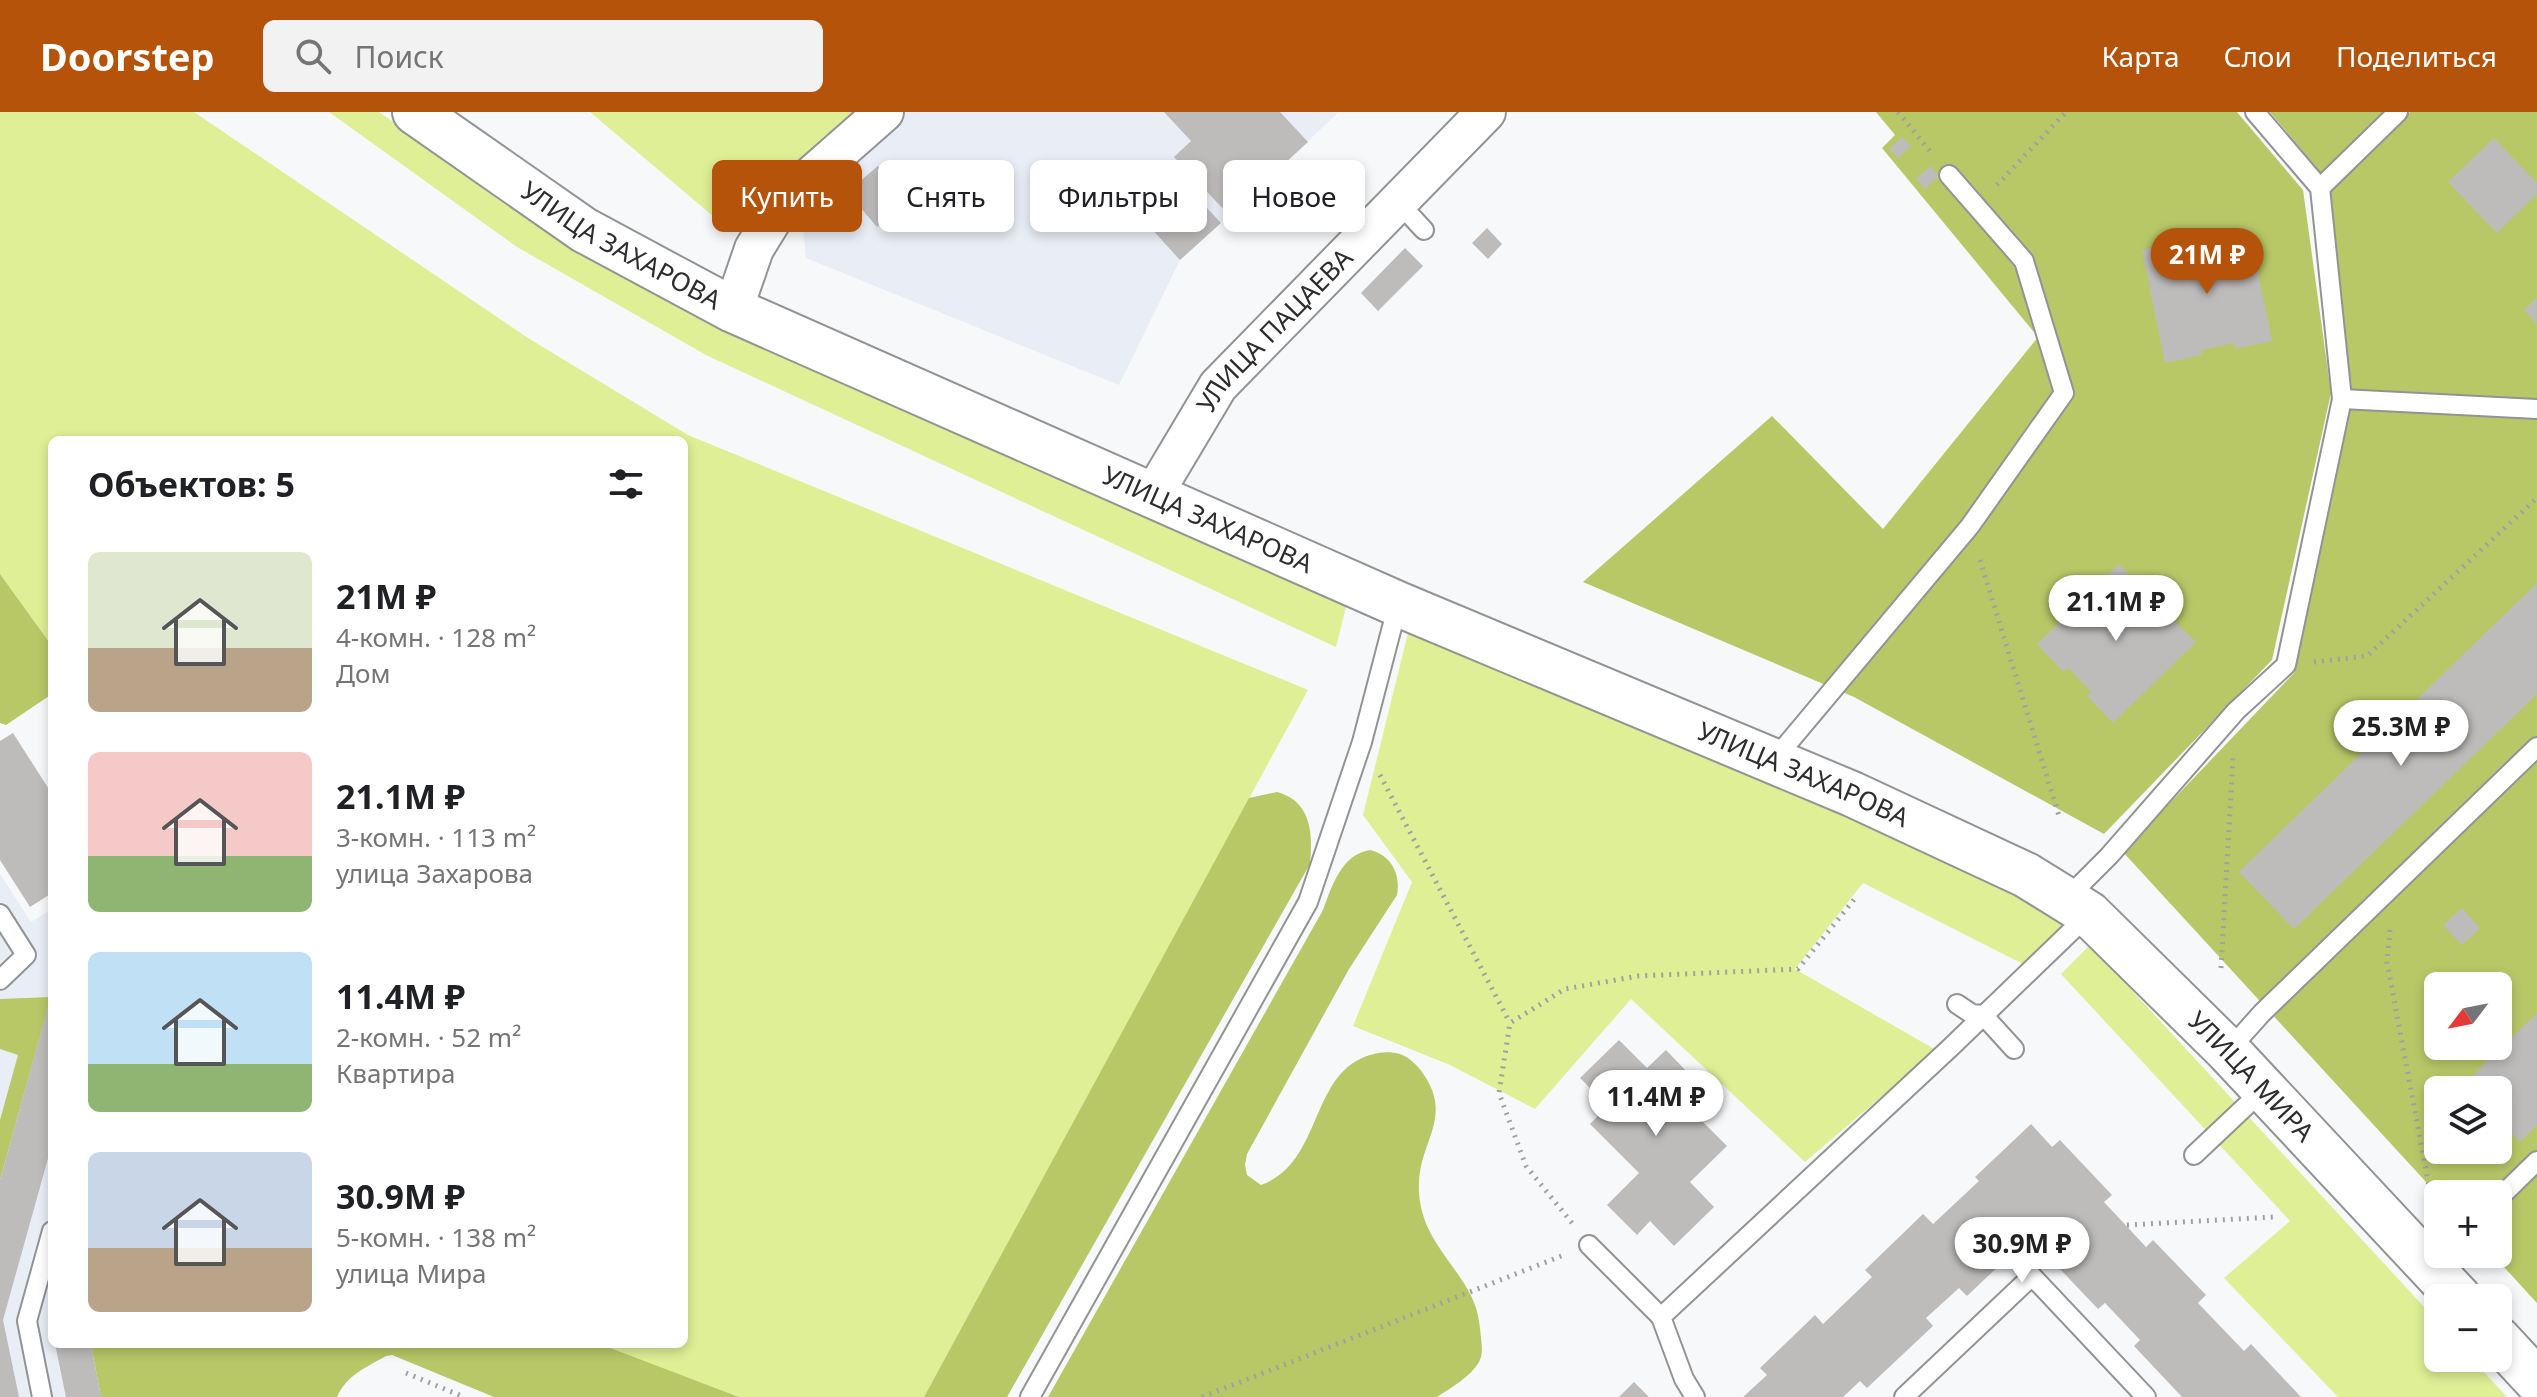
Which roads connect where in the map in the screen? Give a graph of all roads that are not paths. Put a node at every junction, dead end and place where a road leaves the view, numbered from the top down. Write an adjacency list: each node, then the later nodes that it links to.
1 (415, 112): 10 (main road, УЛИЦА ЗАХАРОВА)
2 (884, 112): 10 (street)
3 (1486, 112): 8 (street, УЛИЦА ПАЦАЕВА)
4 (2255, 112): 7 (lane)
5 (2398, 112): 7 (lane)
6 (1949, 175): 16 (lane)
7 (2320, 188): 11 (lane)
8 (1398, 202): 9 (lane); 13 (street, УЛИЦА ПАЦАЕВА)
9 (1424, 230)
10 (733, 310): 13 (main road, УЛИЦА ЗАХАРОВА)
11 (2342, 399): 12 (lane); 18 (lane)
12 (2537, 409)
13 (1153, 495): 14 (main road, УЛИЦА ЗАХАРОВА)
14 (1398, 604): 16 (main road, УЛИЦА ЗАХАРОВА); 36 (lane)
15 (2537, 747): 24 (lane)
16 (1773, 761): 17 (main road, УЛИЦА ЗАХАРОВА)
17 (2026, 875): 18 (main road, УЛИЦА МИРА)
18 (2078, 906): 22 (lane); 24 (main road, УЛИЦА МИРА)
19 (0, 914): 20 (lane)
20 (0, 980)
21 (1957, 1004): 22 (lane)
22 (1983, 1015): 23 (lane); 32 (lane)
23 (2014, 1049)
24 (2228, 1051): 25 (main road, УЛИЦА МИРА)
25 (2264, 1089): 26 (lane); 31 (main road, УЛИЦА МИРА)
26 (2194, 1155)
27 (2537, 1161): 28 (lane)
28 (2512, 1185)
29 (48, 1245): 35 (lane)
30 (1589, 1245): 32 (lane)
31 (2424, 1248)
32 (1661, 1317): 37 (lane)
33 (2512, 1354): 34 (main road)
34 (2537, 1381)
35 (42, 1397)
36 (1030, 1397)
37 (1695, 1397)
38 (1904, 1397): 39 (lane)
39 (2146, 1397)

